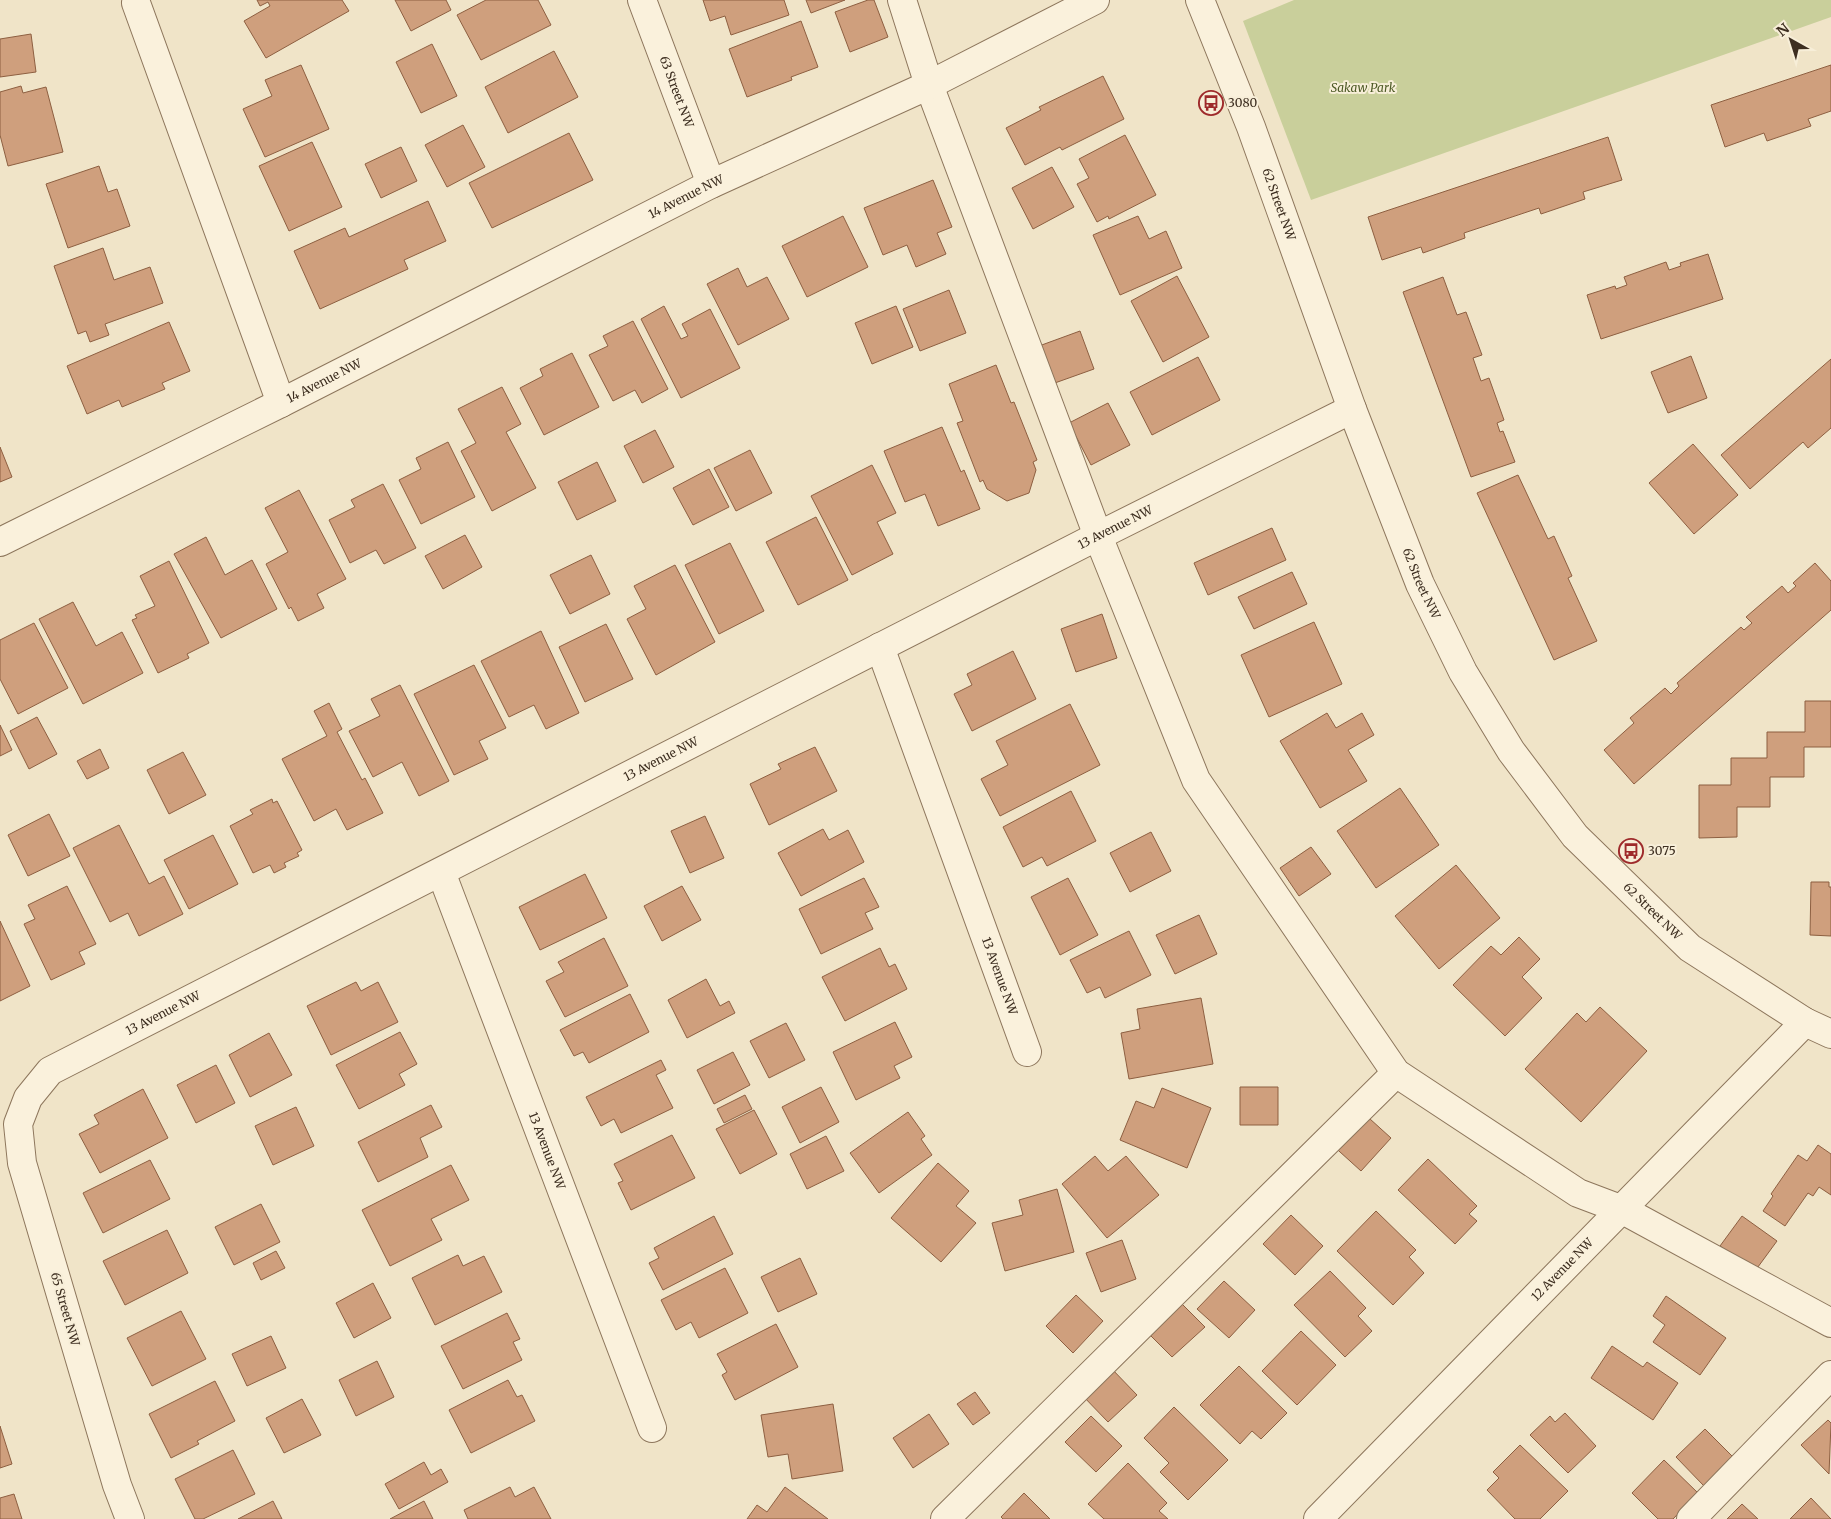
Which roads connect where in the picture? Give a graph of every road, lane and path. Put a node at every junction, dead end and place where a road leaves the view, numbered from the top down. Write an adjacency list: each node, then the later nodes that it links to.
1 (642, 0): 7 (street, 63 Street NW)
2 (902, 0): 6 (street)
3 (1095, 0): 6 (street, 14 Avenue NW)
4 (1200, 0): 9 (street, 62 Street NW)
5 (136, 3): 8 (street, 14 Avenue NW)
6 (929, 85): 7 (street, 14 Avenue NW); 10 (street)
7 (711, 184): 8 (street, 14 Avenue NW)
8 (281, 402): 11 (street, 14 Avenue NW)
9 (1352, 410): 10 (street, 13 Avenue NW); 14 (street, 62 Street NW)
10 (1098, 536): 12 (street, 13 Avenue NW); 17 (street)
11 (0, 542)
12 (880, 647): 13 (street, 13 Avenue NW); 16 (street, 13 Avenue NW)
13 (441, 872): 18 (street, 13 Avenue NW); 22 (street, 13 Avenue NW)
14 (1805, 1022): 15 (street, 62 Street NW); 19 (street, 12 Avenue NW)
15 (1831, 1034)
16 (1027, 1052)
17 (1396, 1073): 19 (street); 24 (street)
18 (28, 1098): 23 (street, 65 Street NW)
19 (1623, 1210): 20 (street); 25 (street, 12 Avenue NW)
20 (1831, 1323)
21 (1831, 1375): 26 (street)
22 (652, 1428)
23 (130, 1519)
24 (945, 1519)
25 (1318, 1519)
26 (1691, 1519)

